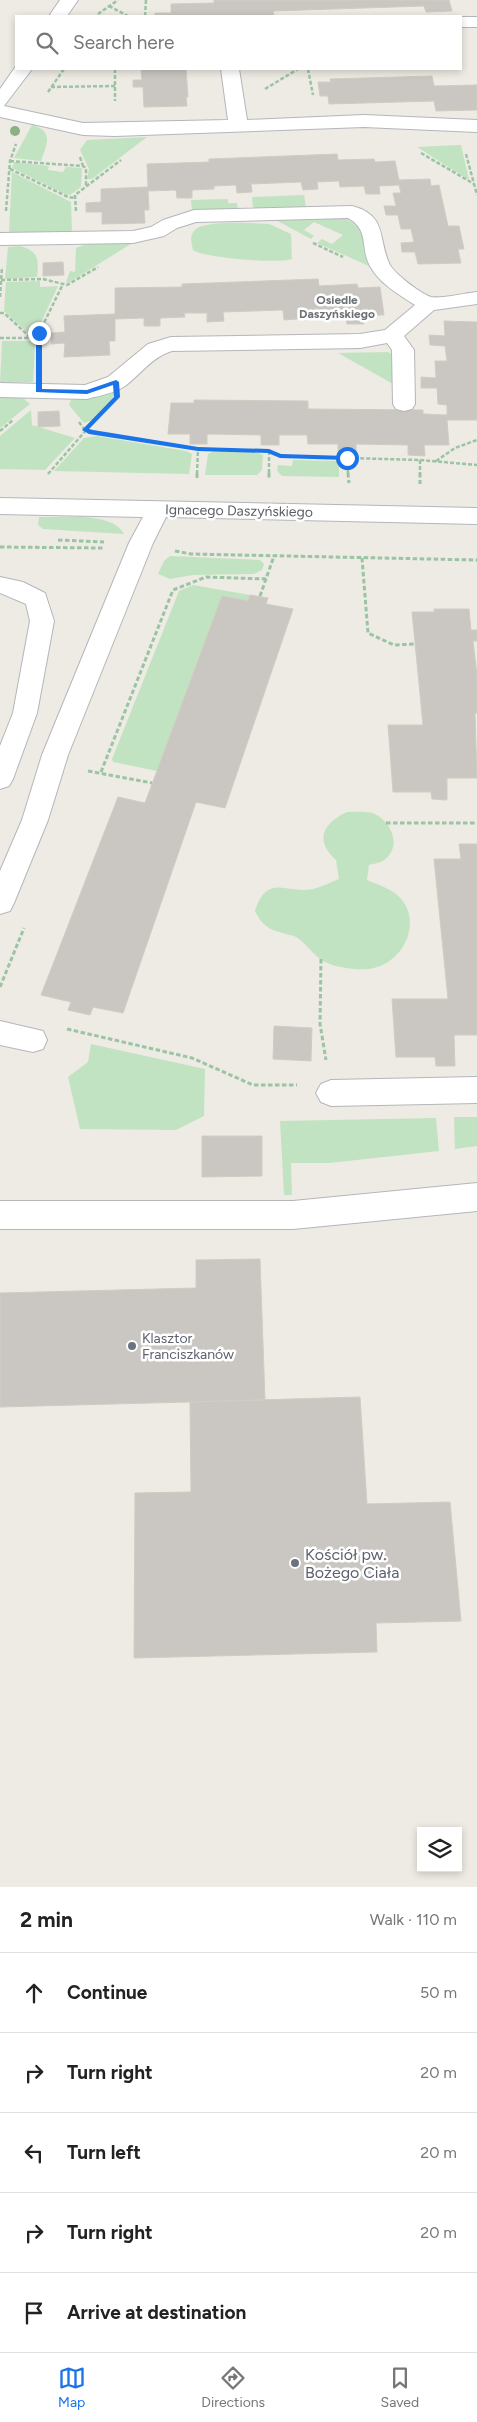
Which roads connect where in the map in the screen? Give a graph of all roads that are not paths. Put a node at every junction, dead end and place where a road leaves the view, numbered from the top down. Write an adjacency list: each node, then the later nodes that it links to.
1 (69, 0): 2 (street)
2 (59, 15)
3 (462, 22): 4 (street)
4 (477, 22)
5 (21, 70): 7 (street)
6 (230, 70): 9 (street)
7 (0, 102)
8 (0, 111): 9 (street)
9 (238, 126): 10 (street)
10 (477, 126)
11 (2, 239): 13 (street)
12 (477, 298): 13 (street)
13 (428, 304): 14 (street)
14 (392, 335): 15 (street); 16 (street)
15 (0, 390)
16 (404, 404)
17 (0, 506): 18 (street, Ignacego Daszyńskiego)
18 (159, 509): 19 (street, Ignacego Daszyńskiego); 22 (street)
19 (477, 516)
20 (0, 586): 21 (street)
21 (0, 779)
22 (0, 904)
23 (0, 1033): 24 (street)
24 (33, 1040)
25 (477, 1090): 26 (street)
26 (331, 1093)
27 (477, 1197): 28 (street)
28 (0, 1215)

